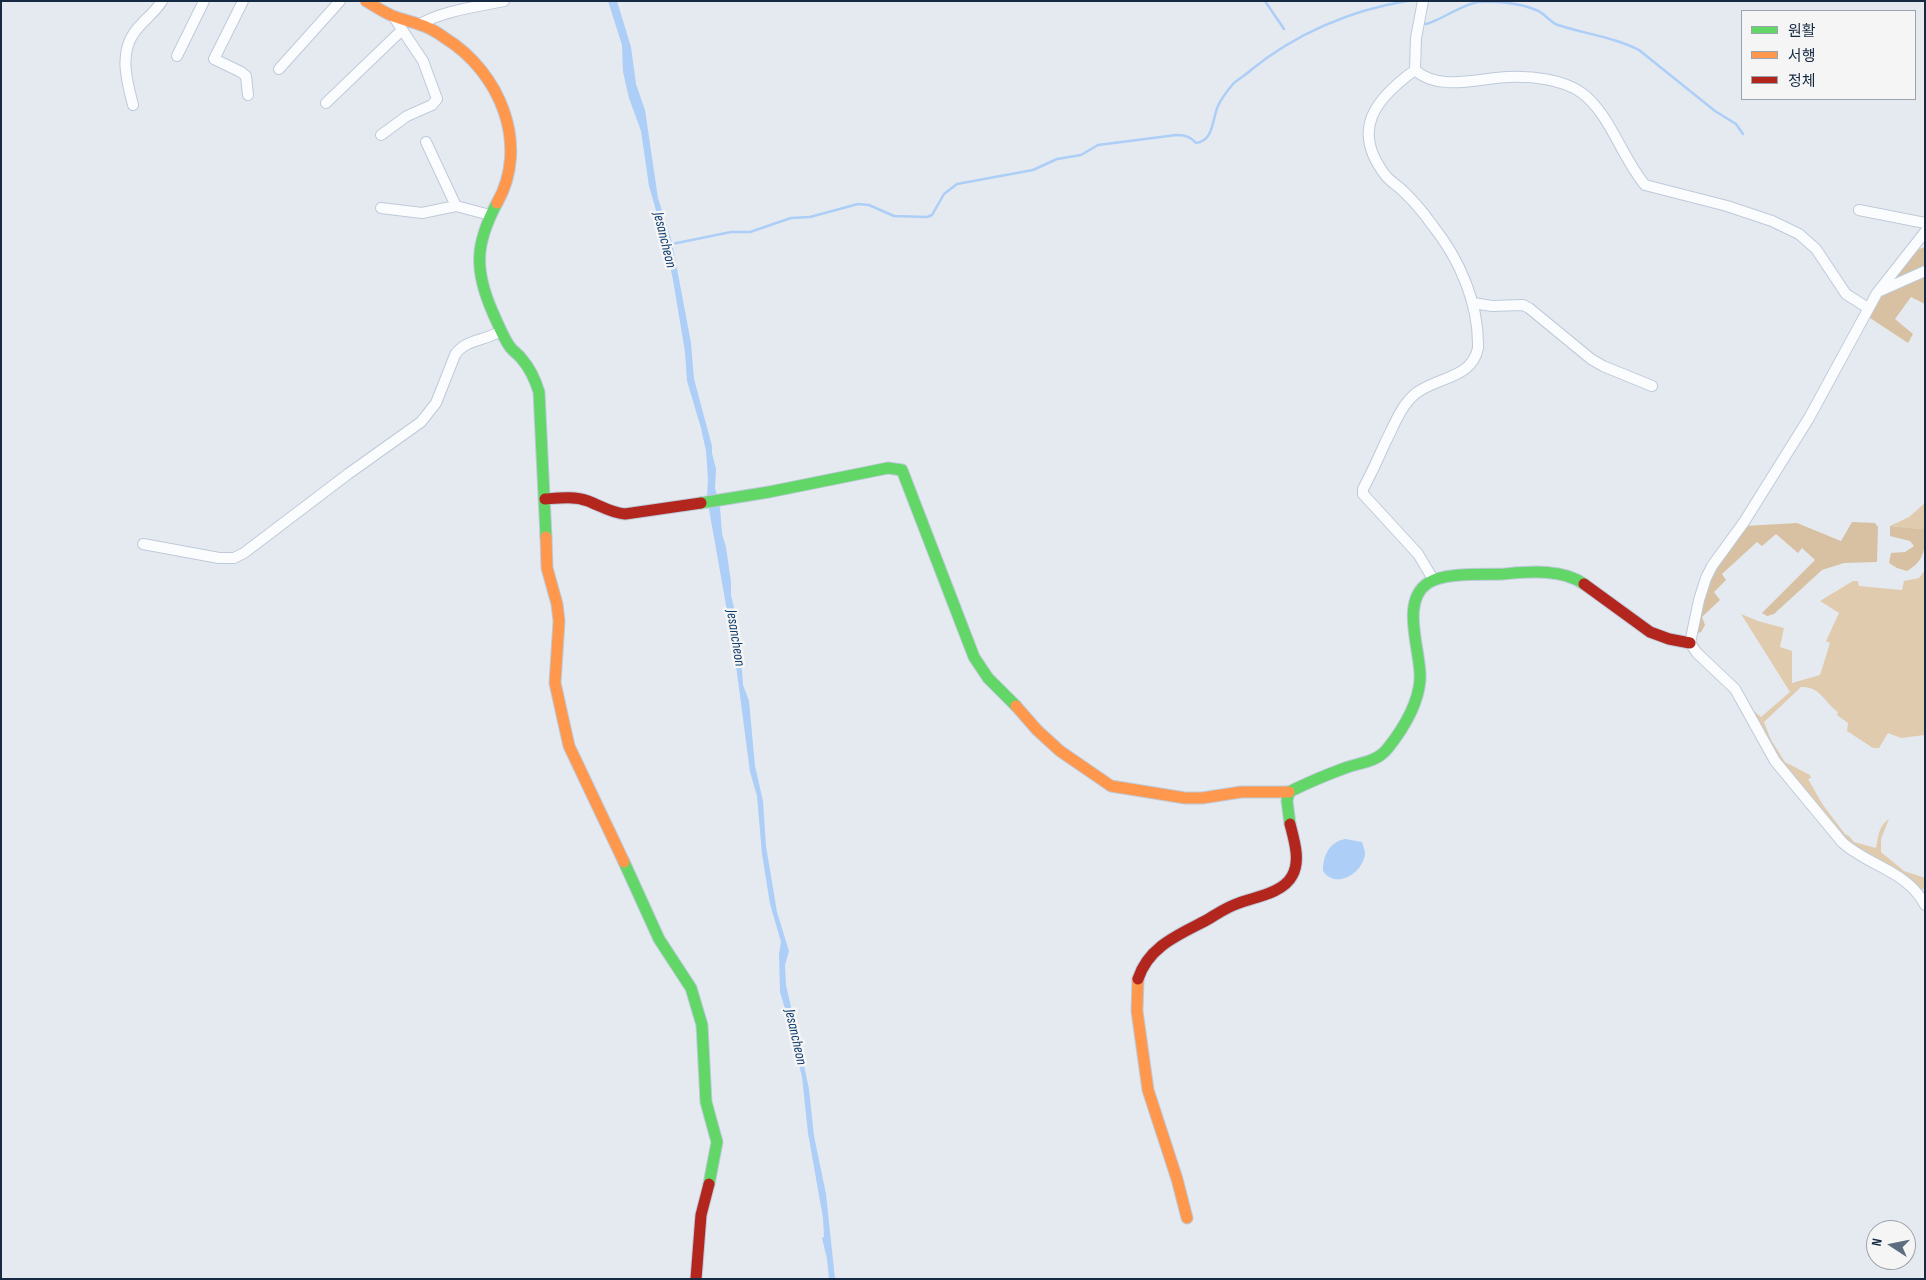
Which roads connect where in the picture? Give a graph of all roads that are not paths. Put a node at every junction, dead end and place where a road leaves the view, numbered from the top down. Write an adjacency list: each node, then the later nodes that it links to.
1 (162, 1): 16 (street)
2 (204, 1): 11 (street)
3 (243, 1): 14 (street)
4 (340, 1): 12 (street)
5 (366, 1): 8 (street)
6 (504, 1): 9 (street)
7 (1423, 1): 13 (street)
8 (393, 16): 9 (street); 10 (street)
9 (420, 24): 22 (street)
10 (402, 30): 15 (street); 17 (street)
11 (177, 56)
12 (279, 69)
13 (1415, 70): 27 (street); 28 (street)
14 (248, 95)
15 (326, 103)
16 (133, 104)
17 (381, 135)
18 (426, 142): 19 (street)
19 (456, 206): 20 (street); 22 (street)
20 (381, 208)
21 (1859, 210): 23 (street)
22 (490, 215): 29 (street)
23 (1925, 223)
24 (1925, 232): 26 (street)
25 (1925, 271): 26 (street)
26 (1877, 292): 28 (street)
27 (1473, 303): 30 (street); 33 (street)
28 (1868, 308): 34 (street)
29 (500, 331): 31 (street); 32 (street)
30 (1652, 386)
31 (545, 499): 35 (street); 38 (street)
32 (143, 544)
33 (1433, 579): 34 (street); 35 (street)
34 (1690, 643): 36 (street)
35 (1289, 792): 37 (street)
36 (1925, 906)
37 (1187, 1218)
38 (696, 1279)

